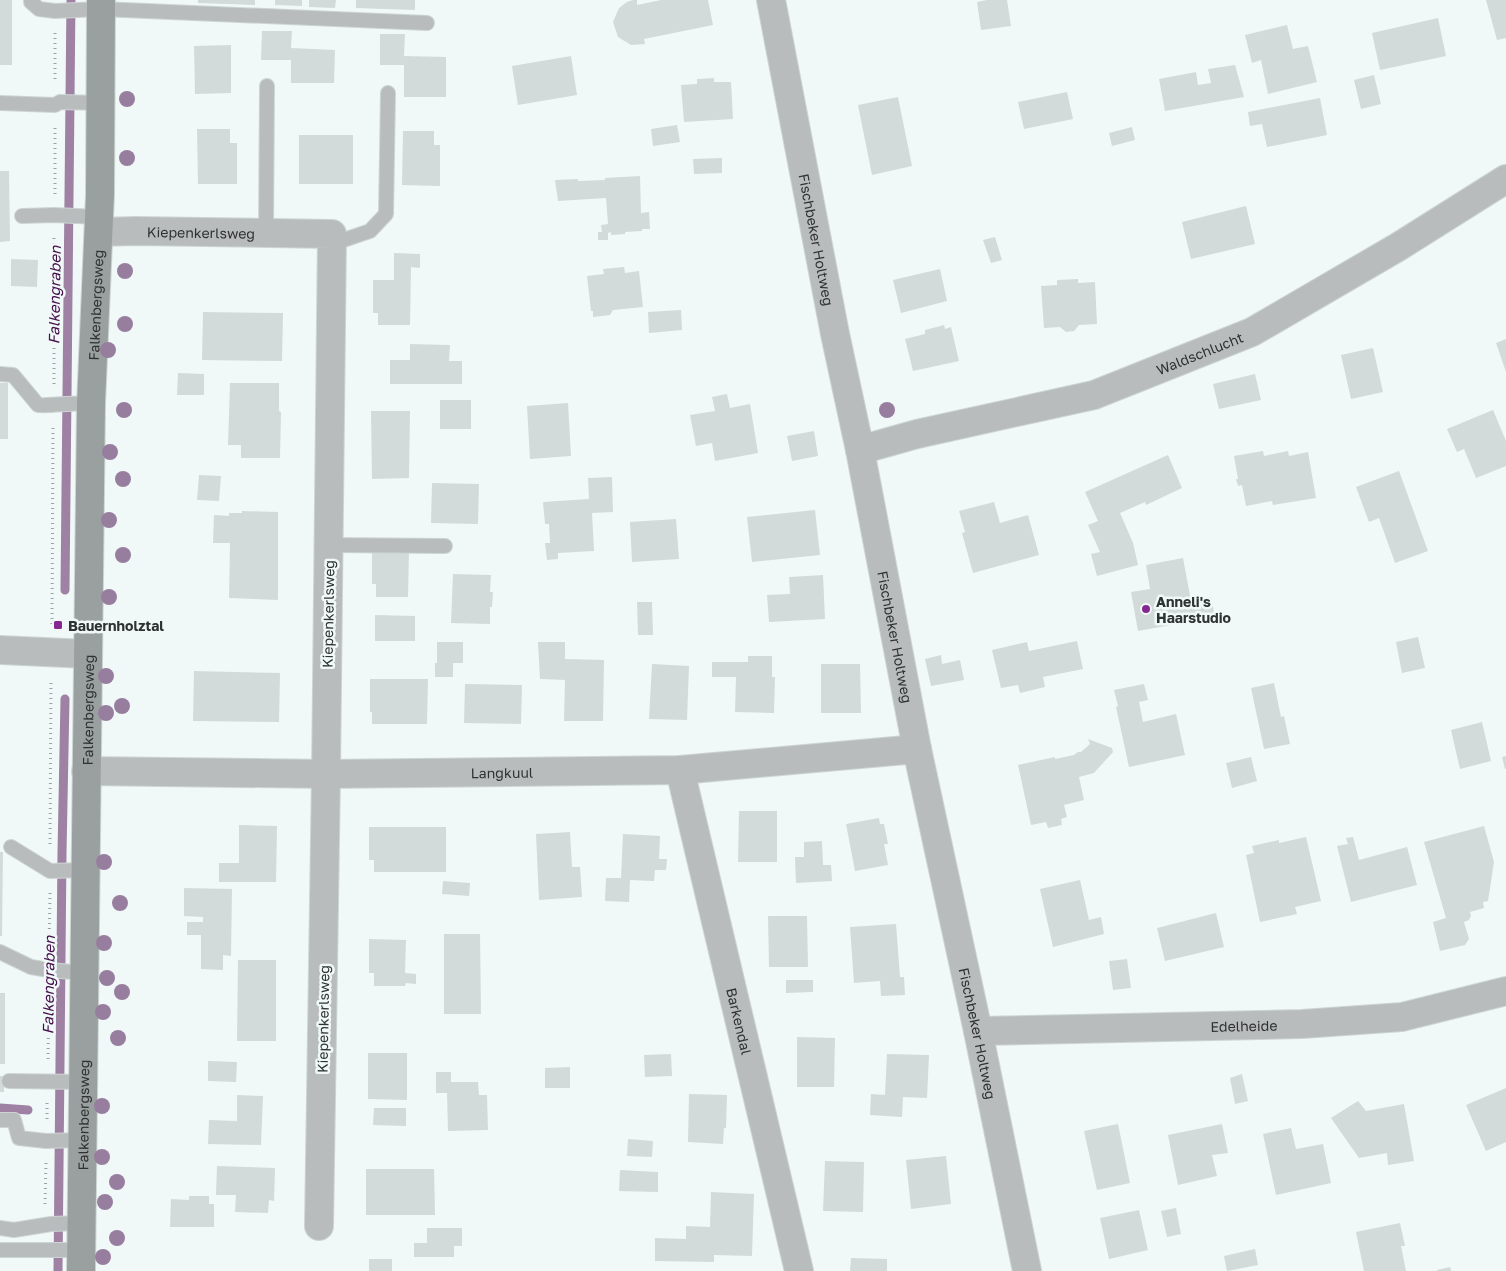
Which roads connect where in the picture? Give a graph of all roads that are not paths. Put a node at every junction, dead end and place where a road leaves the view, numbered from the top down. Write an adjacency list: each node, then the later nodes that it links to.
1 (771, 0): 16 (street, Fischbeker Holtweg)
2 (31, 2): 3 (lane)
3 (94, 6): 4 (lane); 8 (street, Falkenbergsweg)
4 (427, 23)
5 (267, 86): 12 (lane)
6 (388, 93): 13 (lane)
7 (0, 103): 8 (lane)
8 (89, 103): 11 (street, Falkenbergsweg)
9 (1506, 180): 16 (street, Waldschlucht)
10 (22, 216): 11 (lane)
11 (92, 222): 12 (street, Kiepenkerlsweg); 15 (street, Falkenbergsweg)
12 (266, 233): 13 (street, Kiepenkerlsweg)
13 (332, 244): 17 (street, Kiepenkerlsweg)
14 (0, 374): 15 (lane)
15 (82, 403): 20 (street, Falkenbergsweg)
16 (860, 450): 21 (street, Fischbeker Holtweg)
17 (328, 545): 18 (lane); 24 (street, Kiepenkerlsweg)
18 (445, 546)
19 (0, 650): 20 (street)
20 (88, 654): 23 (street, Falkenbergsweg)
21 (917, 749): 22 (street, Langkuul); 30 (street, Fischbeker Holtweg)
22 (680, 770): 24 (street, Langkuul); 40 (street, Barkendal)
23 (86, 771): 24 (street, Langkuul); 26 (street, Falkenbergsweg)
24 (326, 774): 36 (street, Kiepenkerlsweg)
25 (11, 847): 26 (lane)
26 (78, 871): 28 (street, Falkenbergsweg)
27 (0, 952): 28 (lane)
28 (78, 972): 32 (street, Falkenbergsweg)
29 (1506, 991): 30 (street, Edelheide)
30 (978, 1031): 41 (street, Fischbeker Holtweg)
31 (9, 1081): 32 (lane)
32 (68, 1082): 34 (street, Falkenbergsweg)
33 (0, 1120): 34 (lane)
34 (76, 1140): 35 (street, Falkenbergsweg)
35 (75, 1223): 37 (lane); 39 (street, Falkenbergsweg)
36 (319, 1226)
37 (0, 1228)
38 (0, 1250): 39 (lane)
39 (77, 1257)
40 (799, 1271)
41 (1027, 1271)

